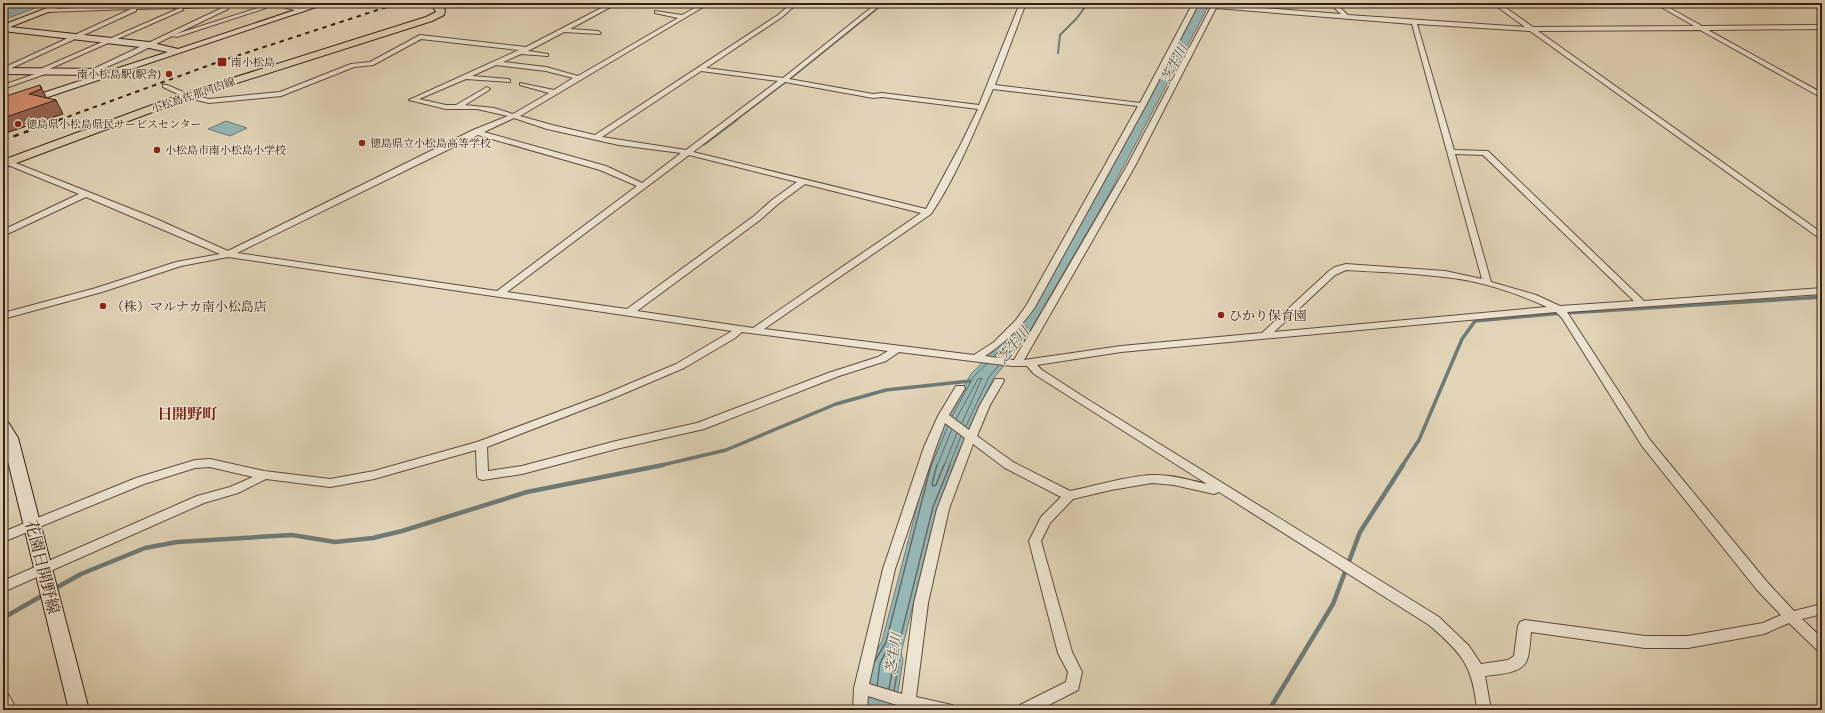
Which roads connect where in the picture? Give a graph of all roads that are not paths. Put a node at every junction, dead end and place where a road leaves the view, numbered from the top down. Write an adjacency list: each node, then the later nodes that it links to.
1 (67, 3): 20 (main road)
2 (151, 3): 19 (street)
3 (195, 3): 18 (street)
4 (276, 3): 16 (street); 21 (street); 33 (street)
5 (324, 3): 21 (main road)
6 (435, 3): 55 (main road, 小松島佐那河内線)
7 (615, 3): 30 (street)
8 (707, 3): 24 (street)
9 (795, 3): 40 (street)
10 (880, 3): 47 (street)
11 (1023, 3): 51 (street)
12 (1196, 3): 57 (street)
13 (1332, 3): 23 (street)
14 (1495, 3): 29 (street)
15 (1657, 3): 28 (street)
16 (236, 4): 18 (street); 33 (street)
17 (1220, 4): 23 (street); 86 (street)
18 (187, 7): 19 (street); 34 (street)
19 (139, 8): 20 (street); 32 (street)
20 (48, 10): 27 (main road)
21 (302, 10): 37 (main road)
22 (657, 12): 24 (street)
23 (1346, 16): 25 (street)
24 (682, 17): 46 (street)
25 (1414, 22): 29 (street); 65 (street)
26 (1822, 27): 28 (street)
27 (3, 28): 32 (main road)
28 (1700, 28): 29 (street); 56 (street)
29 (1531, 29): 72 (street)
30 (564, 30): 31 (street); 36 (street)
31 (598, 33)
32 (75, 37): 34 (main road); 41 (street)
33 (158, 40): 35 (street)
34 (109, 41): 35 (main road); 43 (street)
35 (149, 45): 37 (main road); 42 (street)
36 (523, 50): 38 (street); 39 (street); 55 (street)
37 (177, 51): 44 (main road)
38 (546, 56)
39 (496, 63): 45 (street); 46 (street)
40 (698, 69): 47 (street); 63 (street)
41 (3, 71): 43 (main road)
42 (92, 71): 43 (main road); 44 (main road)
43 (43, 72): 52 (street)
44 (109, 74): 60 (main road)
45 (466, 77): 48 (street); 58 (street)
46 (579, 78): 54 (street)
47 (787, 80): 59 (street); 64 (street)
48 (508, 81)
49 (522, 84): 54 (street)
50 (165, 86): 55 (street)
51 (991, 86): 57 (street); 59 (street)
52 (3, 87)
53 (487, 89): 58 (street)
54 (555, 92): 61 (street)
55 (186, 96): 66 (main road, 小松島佐那河内線)
56 (1822, 96)
57 (1143, 105): 85 (street)
58 (457, 107): 61 (street)
59 (981, 107): 70 (street)
60 (3, 109)
61 (514, 116): 62 (street); 63 (street)
62 (476, 132): 68 (street); 73 (street)
63 (596, 138): 64 (street)
64 (689, 152): 67 (street); 68 (street)
65 (1451, 152): 74 (street); 77 (street)
66 (5, 162): 69 (street)
67 (804, 181): 70 (street); 79 (street)
68 (643, 186): 76 (street)
69 (85, 194): 71 (street); 73 (street)
70 (928, 212): 82 (street)
71 (3, 233)
72 (1822, 237)
73 (228, 254): 76 (street); 80 (street)
74 (1487, 282): 78 (street); 83 (street)
75 (1822, 291): 77 (street)
76 (500, 293): 79 (street)
77 (1641, 303): 78 (street)
78 (1562, 312): 83 (street); 102 (street)
79 (628, 313): 81 (street)
80 (3, 316)
81 (740, 329): 82 (street); 93 (street)
82 (756, 331): 84 (street)
83 (1264, 336): 87 (street)
84 (897, 349): 85 (street); 93 (street)
85 (980, 359): 86 (street)
86 (1014, 363): 87 (street)
87 (1033, 367): 95 (street)
88 (999, 381): 92 (street)
89 (960, 388): 90 (street)
90 (944, 417): 92 (street); 105 (street)
91 (3, 426): 97 (main road, 花園日開野線)
92 (971, 435): 96 (street); 107 (street)
93 (481, 445): 94 (street)
94 (264, 475): 97 (street); 99 (street)
95 (1218, 485): 96 (street); 104 (street)
96 (1068, 496): 112 (street)
97 (33, 524): 98 (street); 99 (main road, 花園日開野線)
98 (3, 537)
99 (42, 568): 100 (street); 109 (main road, 花園日開野線)
100 (3, 587)
101 (1822, 609): 102 (street)
102 (1791, 617): 103 (street); 104 (street)
103 (1822, 646)
104 (1477, 671): 113 (street)
105 (864, 689): 107 (street); 110 (street)
106 (3, 698): 108 (street)
107 (906, 704): 111 (street)
108 (10, 710)
109 (79, 710)
110 (860, 710)
111 (947, 710)
112 (1025, 710)
113 (1484, 710)

